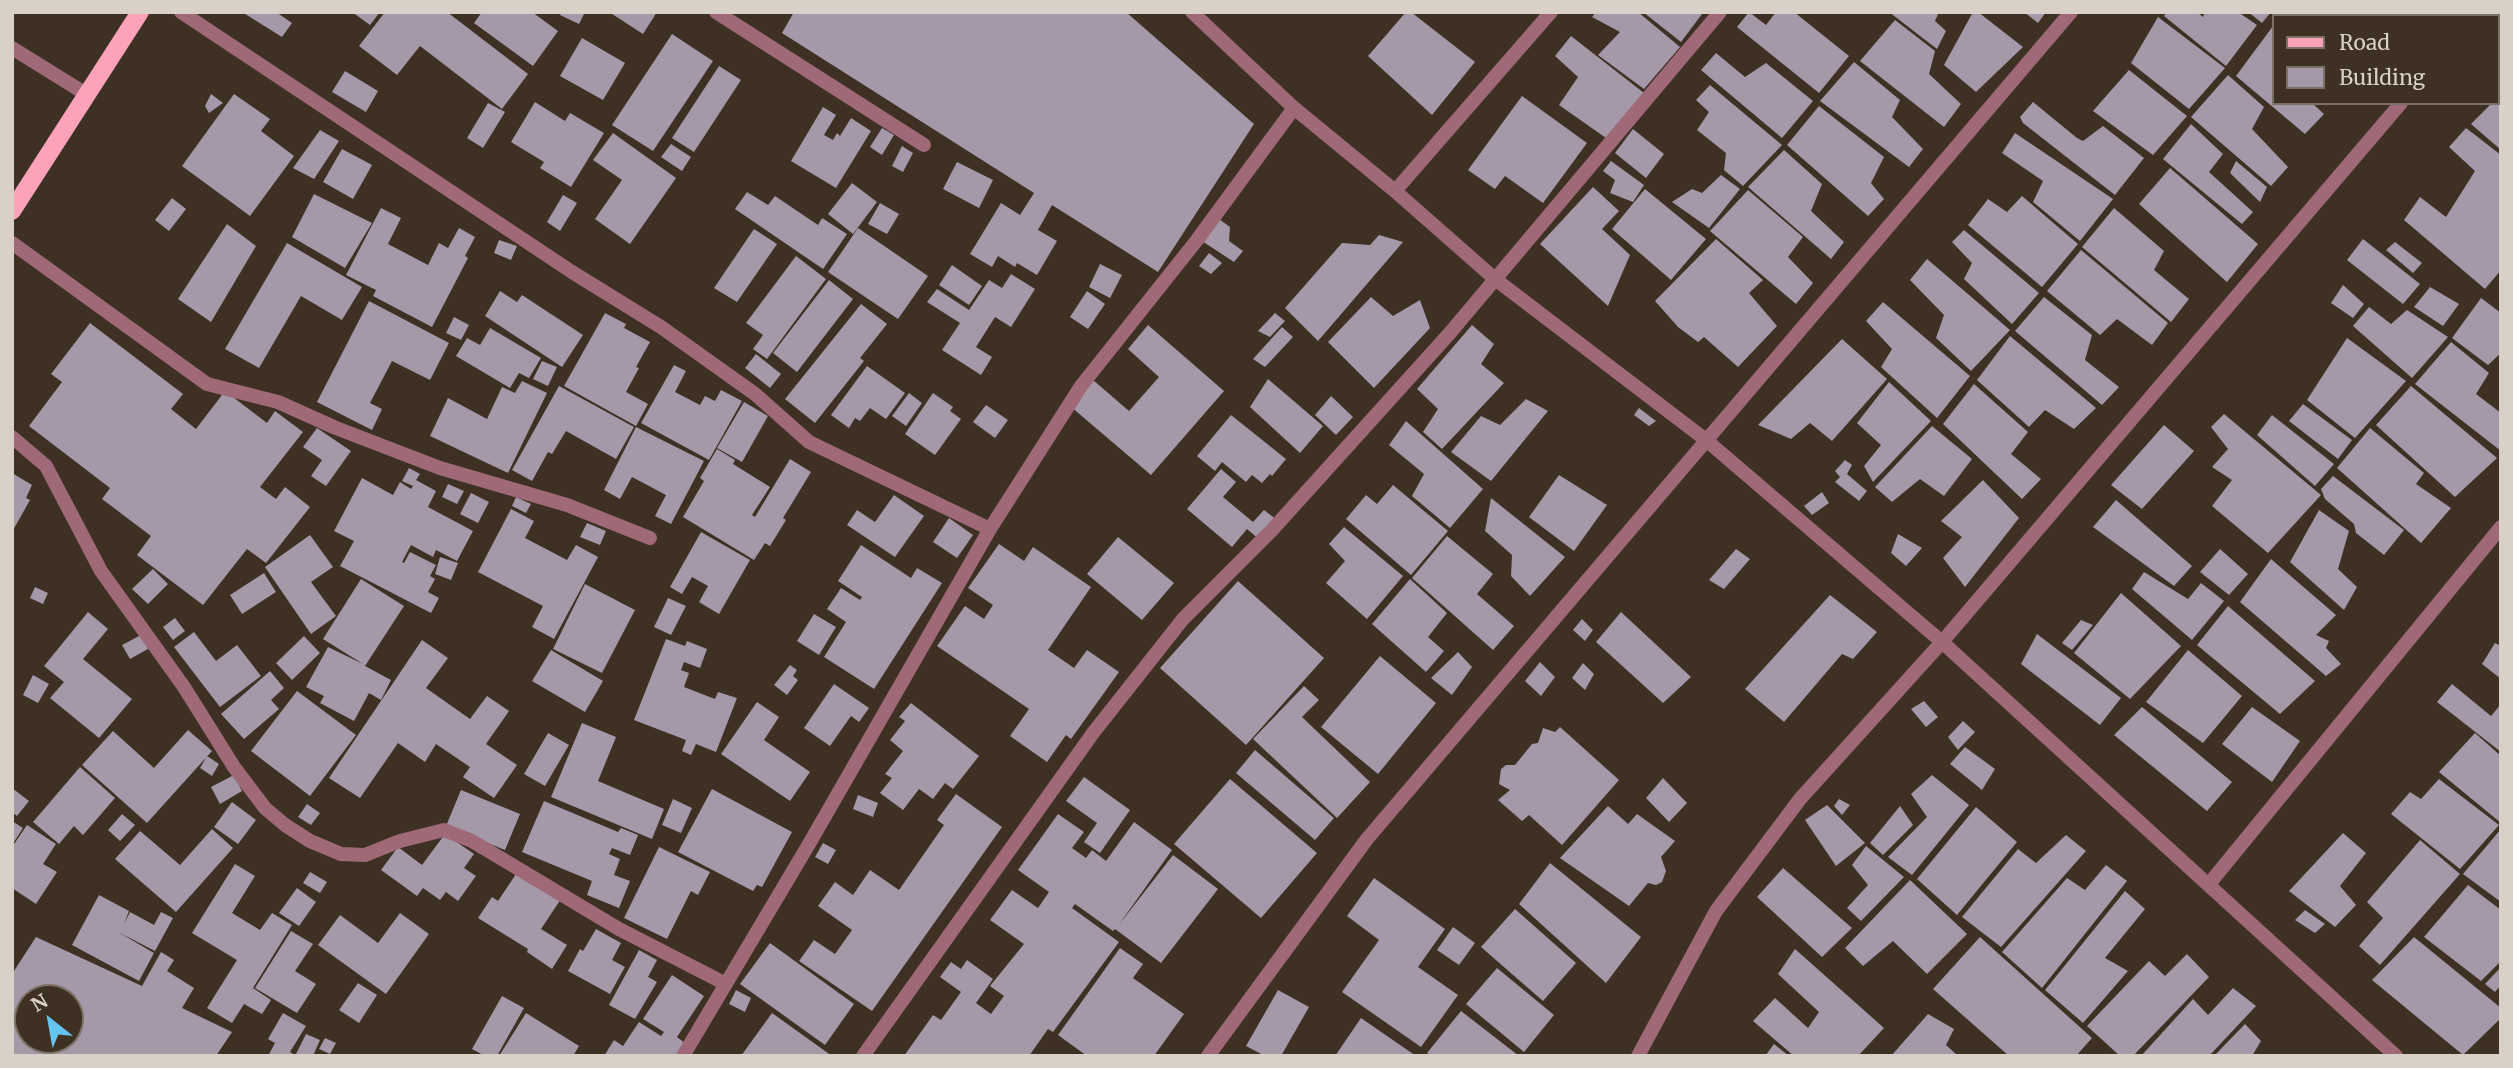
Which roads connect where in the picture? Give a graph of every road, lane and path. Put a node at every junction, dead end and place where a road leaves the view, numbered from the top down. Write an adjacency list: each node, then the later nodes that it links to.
1 (140, 12): 9 (main road)
2 (181, 12): 20 (street)
3 (716, 12): 12 (street)
4 (1192, 12): 11 (street)
5 (1551, 12): 13 (street)
6 (1720, 12): 16 (street)
7 (2071, 12): 18 (street)
8 (12, 48): 9 (street)
9 (86, 94): 14 (main road)
10 (2399, 105): 22 (street)
11 (1294, 108): 13 (street); 20 (street)
12 (925, 145)
13 (1395, 191): 16 (street)
14 (12, 211)
15 (12, 243): 21 (street)
16 (1495, 279): 18 (street); 26 (street)
17 (12, 437): 24 (street)
18 (1706, 440): 22 (street); 27 (street)
19 (2501, 527): 23 (street)
20 (990, 529): 24 (street)
21 (650, 538)
22 (1942, 642): 23 (street); 28 (street)
23 (2209, 884): 29 (street)
24 (726, 984): 25 (street)
25 (682, 1056)
26 (863, 1056)
27 (1208, 1056)
28 (1638, 1056)
29 (2396, 1056)

